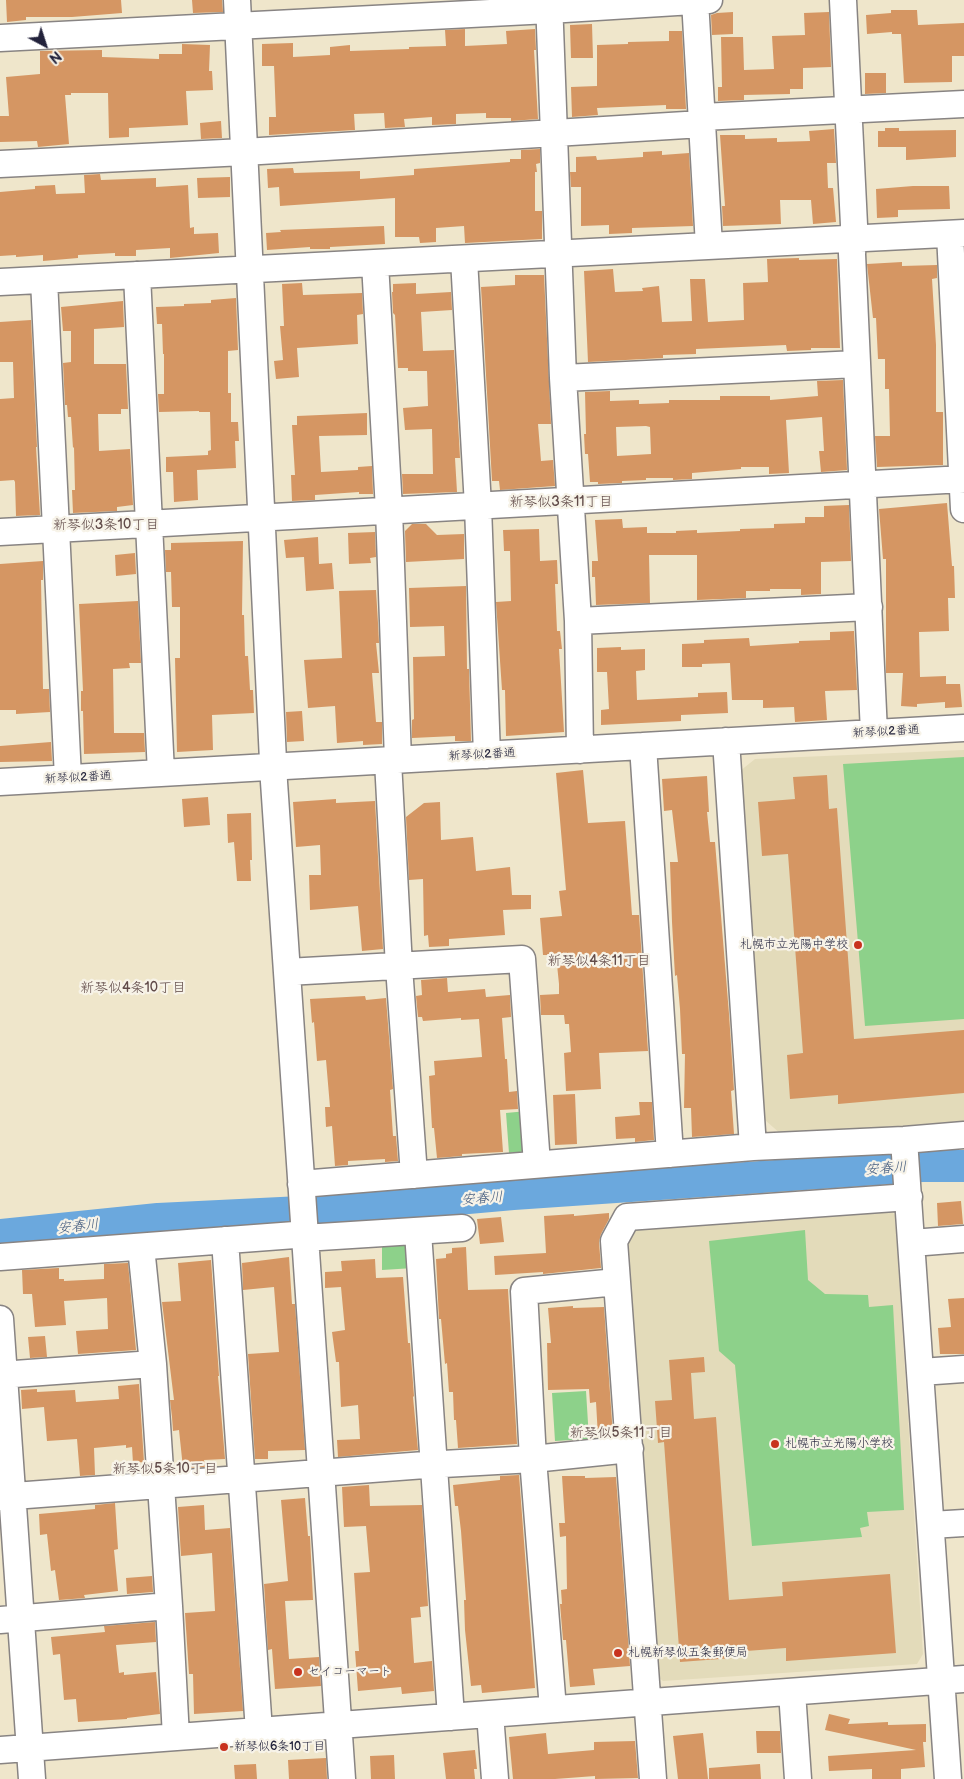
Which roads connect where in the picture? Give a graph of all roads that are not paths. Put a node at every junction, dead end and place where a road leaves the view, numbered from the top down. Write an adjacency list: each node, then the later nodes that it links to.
1 (699, 0): 3 (street); 8 (street)
2 (843, 0): 7 (street)
3 (549, 5): 4 (street); 9 (street)
4 (237, 12): 5 (street); 10 (street)
5 (0, 38)
6 (964, 104): 7 (street)
7 (848, 110): 8 (street); 13 (street)
8 (702, 120): 9 (street); 14 (street)
9 (555, 132): 10 (street); 15 (street)
10 (244, 152): 11 (street); 18 (street)
11 (0, 164)
12 (957, 233): 13 (street); 24 (street)
13 (853, 239): 14 (street); 22 (street)
14 (709, 246): 15 (street)
15 (558, 254): 16 (street); 23 (street)
16 (464, 258): 17 (street); 27 (street)
17 (375, 263): 18 (street); 29 (street)
18 (249, 269): 19 (street); 30 (street)
19 (137, 275): 20 (street); 31 (street)
20 (44, 280): 21 (street); 32 (street)
21 (0, 282)
22 (857, 364): 23 (street); 25 (street)
23 (563, 378): 26 (street)
24 (963, 479): 25 (street); 28 (street)
25 (863, 485): 26 (street); 34 (street)
26 (572, 500): 27 (street); 35 (street)
27 (478, 506): 29 (street); 41 (street)
28 (964, 509)
29 (389, 510): 30 (street); 42 (street)
30 (261, 518): 31 (street); 43 (street)
31 (150, 524): 32 (street); 44 (street)
32 (56, 529): 33 (street); 45 (street)
33 (0, 532)
34 (868, 607): 35 (street); 37 (street)
35 (578, 621): 40 (street)
36 (964, 728): 37 (street, 新琴似2番通)
37 (874, 733): 38 (street, 新琴似2番通)
38 (726, 742): 39 (street, 新琴似2番通); 50 (street)
39 (643, 746): 40 (street, 新琴似2番通); 51 (street)
40 (580, 750): 41 (street, 新琴似2番通)
41 (487, 755): 42 (street, 新琴似2番通)
42 (393, 760): 43 (street, 新琴似2番通); 47 (street)
43 (274, 767): 44 (street, 新琴似2番通); 48 (street)
44 (161, 773): 45 (street, 新琴似2番通)
45 (68, 778): 46 (street, 新琴似2番通)
46 (0, 782)
47 (399, 967): 48 (street); 52 (street); 54 (street)
48 (287, 972): 55 (street)
49 (964, 1135): 53 (street)
50 (753, 1147): 51 (street); 53 (street)
51 (670, 1154): 52 (street)
52 (536, 1164): 54 (street)
53 (907, 1168): 60 (street); 63 (street)
54 (414, 1175): 55 (street)
55 (303, 1212): 57 (street); 59 (street); 72 (street)
56 (462, 1228): 57 (street)
57 (418, 1232): 71 (street)
58 (964, 1239): 60 (street)
59 (225, 1240): 61 (street); 73 (street)
60 (912, 1243): 67 (street)
61 (141, 1247): 62 (street); 65 (street)
62 (0, 1257)
63 (617, 1282): 69 (street); 70 (street)
64 (0, 1319): 68 (street)
65 (153, 1364): 68 (street); 74 (street)
66 (964, 1369): 67 (street)
67 (921, 1372): 77 (street)
68 (2, 1375): 75 (street)
69 (630, 1449): 70 (street); 82 (street)
70 (533, 1458): 71 (street); 83 (street)
71 (434, 1464): 72 (street); 85 (street)
72 (321, 1473): 73 (street); 86 (street)
73 (242, 1479): 74 (street); 87 (street)
74 (162, 1484): 75 (street); 78 (street)
75 (6, 1497): 79 (street)
76 (964, 1523): 77 (street)
77 (931, 1526): 80 (street)
78 (169, 1606): 79 (street); 88 (street)
79 (10, 1619): 89 (street)
80 (953, 1680): 81 (street); 96 (street)
81 (792, 1692): 82 (street); 95 (street)
82 (648, 1702): 83 (street); 94 (street)
83 (553, 1709): 84 (street)
84 (490, 1714): 85 (street); 93 (street)
85 (451, 1717): 86 (street)
86 (338, 1725): 87 (street); 92 (street)
87 (259, 1731): 88 (street)
88 (176, 1737): 89 (street)
89 (30, 1748): 90 (street); 91 (street)
90 (0, 1750)
91 (32, 1779)
92 (342, 1779)
93 (495, 1779)
94 (653, 1779)
95 (798, 1779)
96 (948, 1779)

